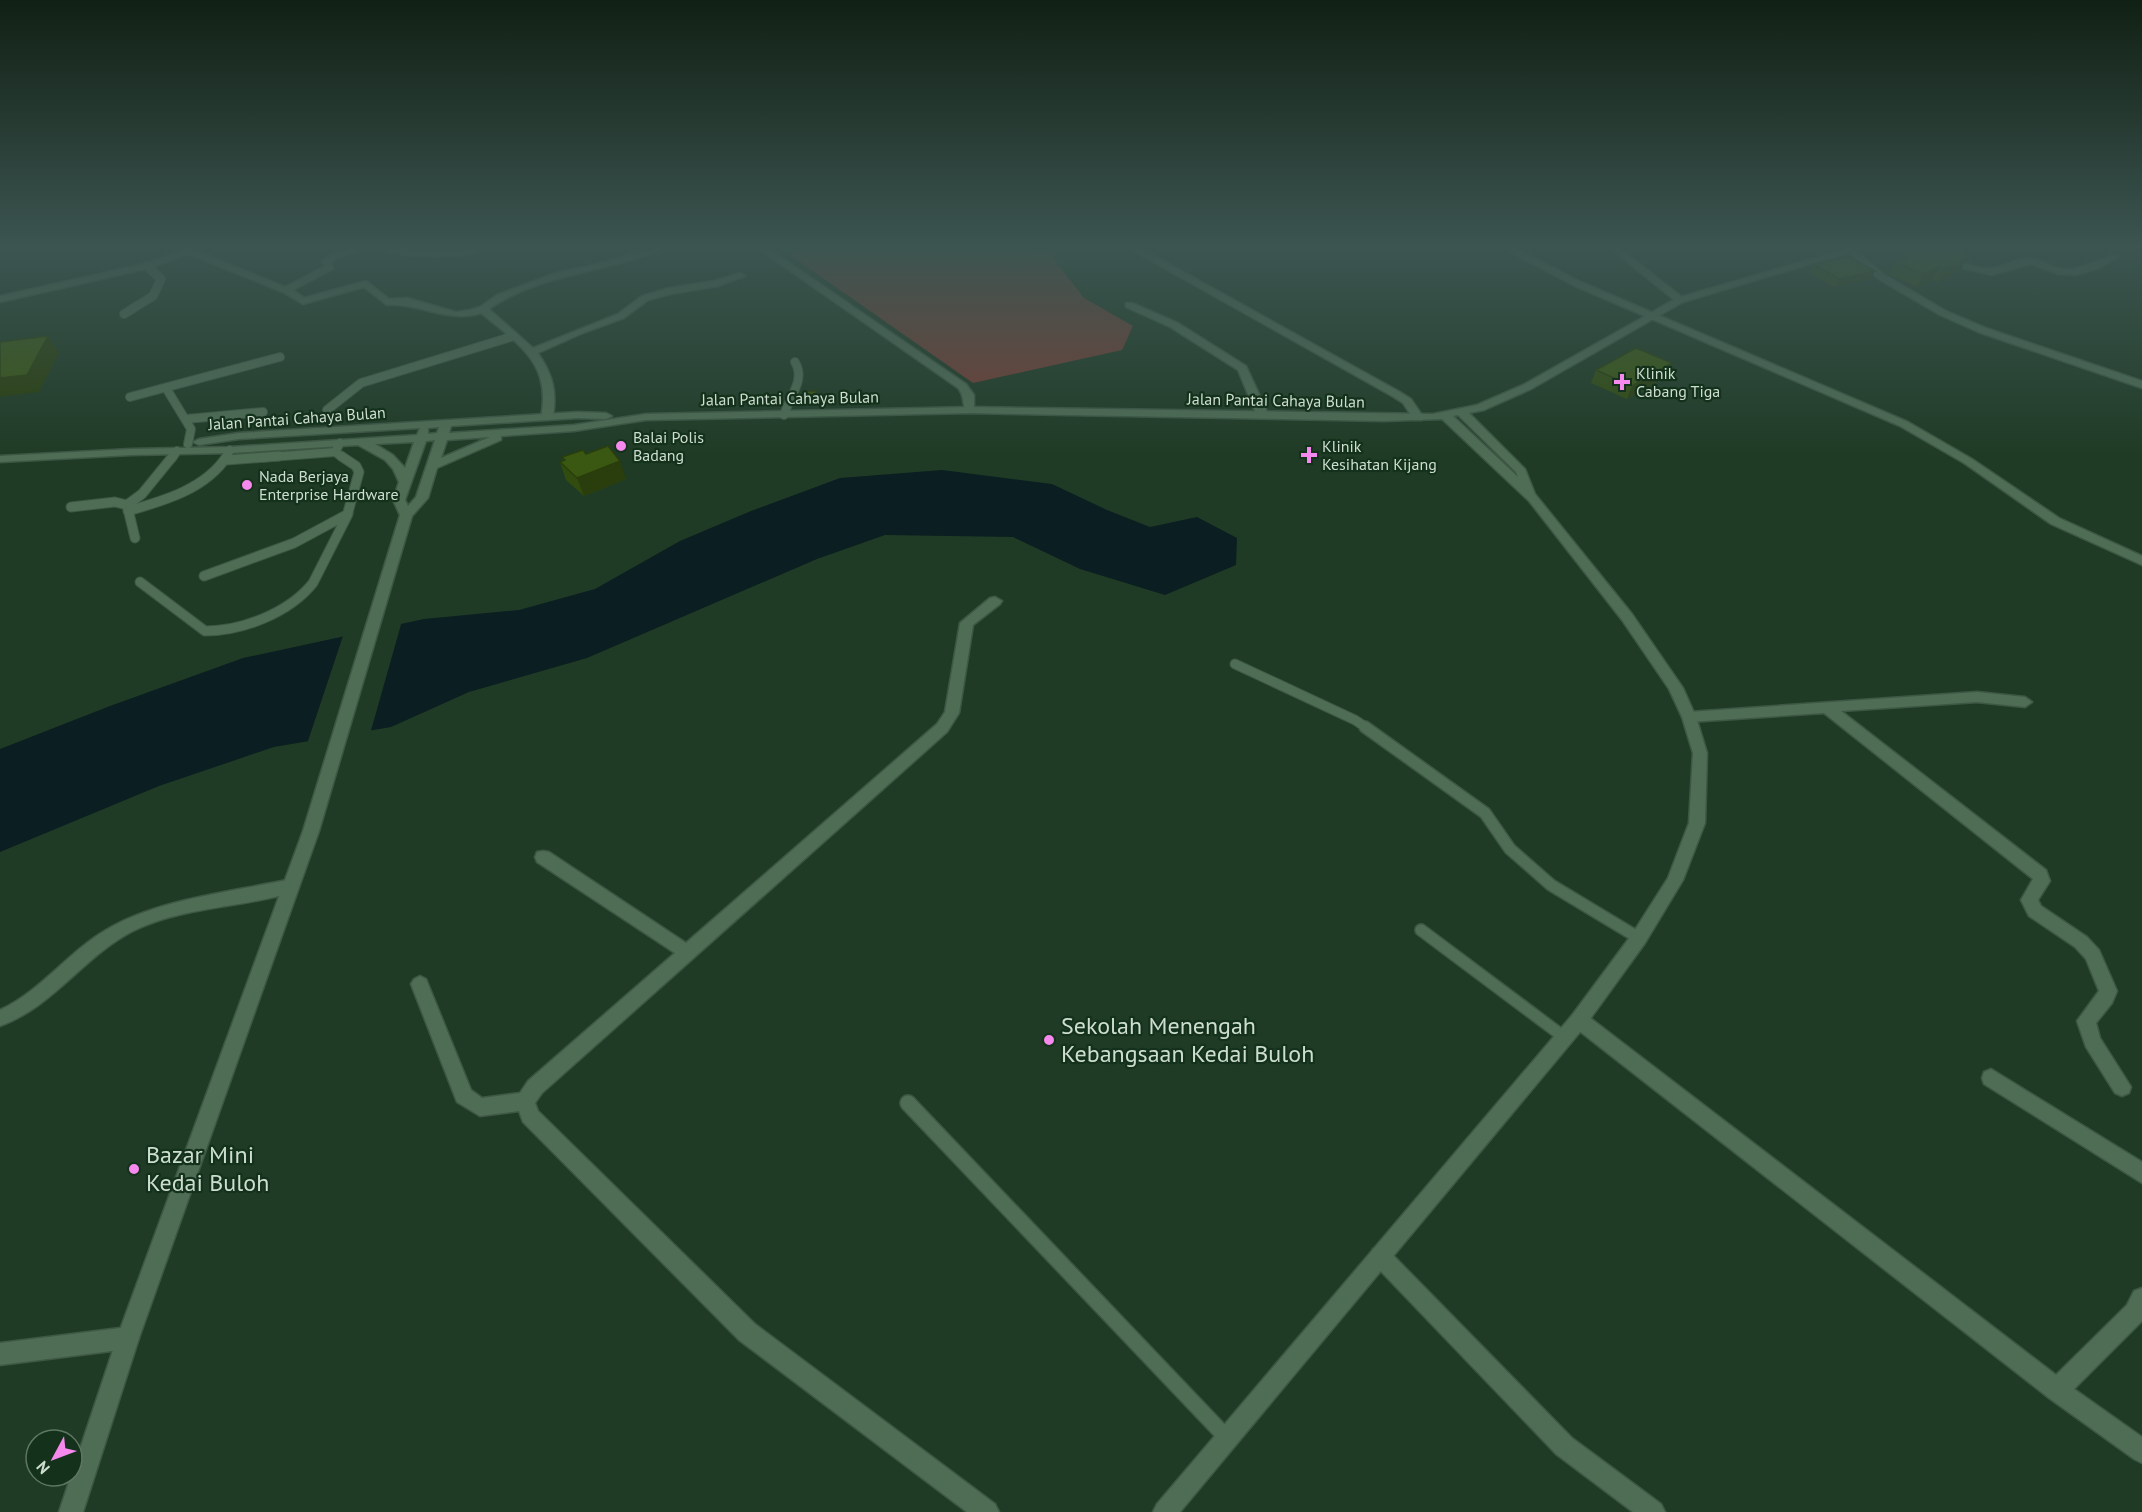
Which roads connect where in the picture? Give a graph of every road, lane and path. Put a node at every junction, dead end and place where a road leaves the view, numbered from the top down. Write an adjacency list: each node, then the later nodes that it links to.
1 (491, 316): 8 (street)
2 (622, 316): 9 (street)
3 (860, 316): 16 (street)
4 (1154, 316): 20 (street)
5 (1255, 316): 24 (street)
6 (1649, 316): 18 (street, Jalan Pantai Cahaya Bulan); 46 (street)
7 (1949, 316): 12 (street)
8 (514, 336): 9 (street); 15 (lane)
9 (532, 352): 22 (street)
10 (280, 357): 13 (lane)
11 (795, 362): 19 (lane)
12 (2142, 385)
13 (166, 388): 14 (lane); 25 (lane)
14 (130, 397)
15 (327, 410)
16 (970, 410): 19 (street, Jalan Pantai Cahaya Bulan); 20 (street, Jalan Pantai Cahaya Bulan)
17 (263, 412): 25 (lane)
18 (1462, 413): 21 (street, Jalan Pantai Cahaya Bulan); 40 (street)
19 (784, 415): 23 (street, Jalan Pantai Cahaya Bulan)
20 (1263, 416): 24 (street, Jalan Pantai Cahaya Bulan)
21 (1446, 416): 24 (street, Jalan Pantai Cahaya Bulan); 40 (street)
22 (548, 417): 23 (street, Jalan Pantai Cahaya Bulan); 26 (street, Jalan Pantai Cahaya Bulan)
23 (646, 417): 28 (street, Jalan Pantai Cahaya Bulan)
24 (1418, 418)
25 (186, 419): 32 (lane)
26 (446, 424): 27 (street, Jalan Pantai Cahaya Bulan); 29 (street)
27 (426, 425): 30 (street); 32 (street, Jalan Pantai Cahaya Bulan)
28 (532, 431): 29 (street, Jalan Pantai Cahaya Bulan); 38 (street)
29 (441, 436): 30 (street, Jalan Pantai Cahaya Bulan); 38 (street)
30 (420, 438): 31 (street, Jalan Pantai Cahaya Bulan); 39 (street)
31 (353, 442): 33 (street, Jalan Pantai Cahaya Bulan); 39 (street)
32 (188, 444): 35 (street, Jalan Pantai Cahaya Bulan)
33 (337, 448): 36 (street, Jalan Pantai Cahaya Bulan); 43 (lane)
34 (177, 451): 35 (street, Jalan Pantai Cahaya Bulan); 36 (street, Jalan Pantai Cahaya Bulan); 42 (lane)
35 (131, 452): 37 (street, Jalan Pantai Cahaya Bulan)
36 (228, 455): 42 (lane)
37 (0, 459)
38 (433, 466): 44 (street)
39 (405, 482): 44 (street)
40 (1533, 498): 53 (street)
41 (71, 507): 42 (lane)
42 (127, 508): 45 (lane)
43 (348, 514): 47 (lane); 48 (lane)
44 (405, 515): 55 (street)
45 (135, 538)
46 (2142, 561)
47 (204, 576)
48 (140, 582)
49 (995, 602): 58 (street)
50 (1235, 664): 57 (lane)
51 (2025, 702): 52 (street)
52 (1826, 707): 53 (street); 64 (street)
53 (1689, 717): 57 (street)
54 (543, 857): 58 (street)
55 (291, 886): 60 (street); 70 (street)
56 (1421, 930): 62 (lane)
57 (1639, 938): 61 (street)
58 (688, 952): 65 (street)
59 (420, 984): 65 (street)
60 (0, 1018)
61 (1579, 1020): 62 (street); 72 (street)
62 (1564, 1037): 68 (street)
63 (1991, 1078): 67 (street)
64 (2122, 1087)
65 (525, 1101): 76 (street)
66 (908, 1103): 73 (lane)
67 (2142, 1173)
68 (1380, 1256): 73 (street); 78 (street)
69 (2142, 1299): 72 (street)
70 (128, 1338): 71 (street); 75 (street)
71 (0, 1354)
72 (2057, 1390): 74 (street)
73 (1227, 1438): 77 (street)
74 (2142, 1451)
75 (71, 1512)
76 (987, 1512)
77 (1165, 1512)
78 (1653, 1512)

